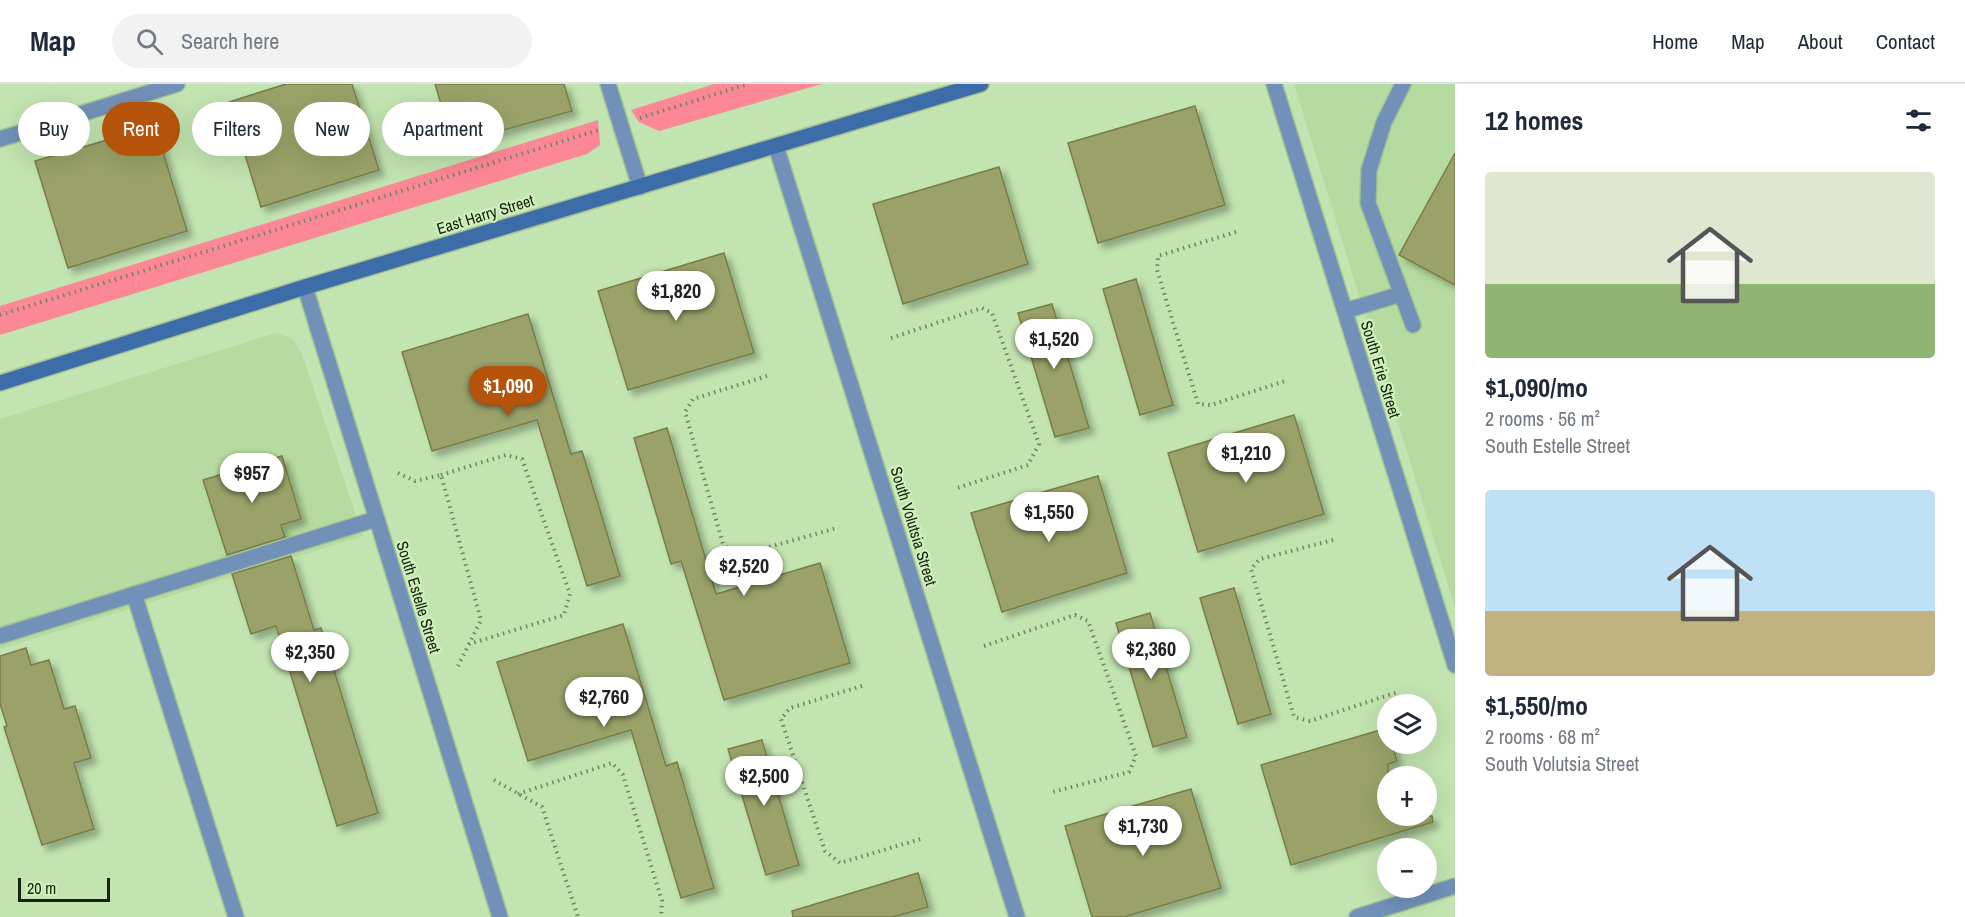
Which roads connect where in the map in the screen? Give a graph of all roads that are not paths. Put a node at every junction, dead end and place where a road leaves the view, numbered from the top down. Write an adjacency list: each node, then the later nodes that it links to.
1 (177, 84): 6 (street)
2 (608, 84): 8 (street)
3 (981, 84): 7 (main road, East Harry Street)
4 (1274, 84): 11 (street, South Erie Street)
5 (1403, 84): 10 (street)
6 (0, 139)
7 (776, 146): 8 (main road, East Harry Street); 21 (street, South Volutsia Street)
8 (640, 187): 9 (main road, East Harry Street)
9 (305, 287): 13 (main road, East Harry Street); 14 (street, South Estelle Street)
10 (1401, 294): 11 (street); 12 (street)
11 (1345, 311): 17 (street, South Erie Street)
12 (1413, 325)
13 (0, 383)
14 (376, 519): 15 (street); 20 (street, South Estelle Street)
15 (134, 594): 16 (street); 19 (street)
16 (0, 636)
17 (1455, 665)
18 (1455, 886): 22 (street)
19 (236, 917)
20 (500, 917)
21 (1017, 917)
22 (1357, 917)

